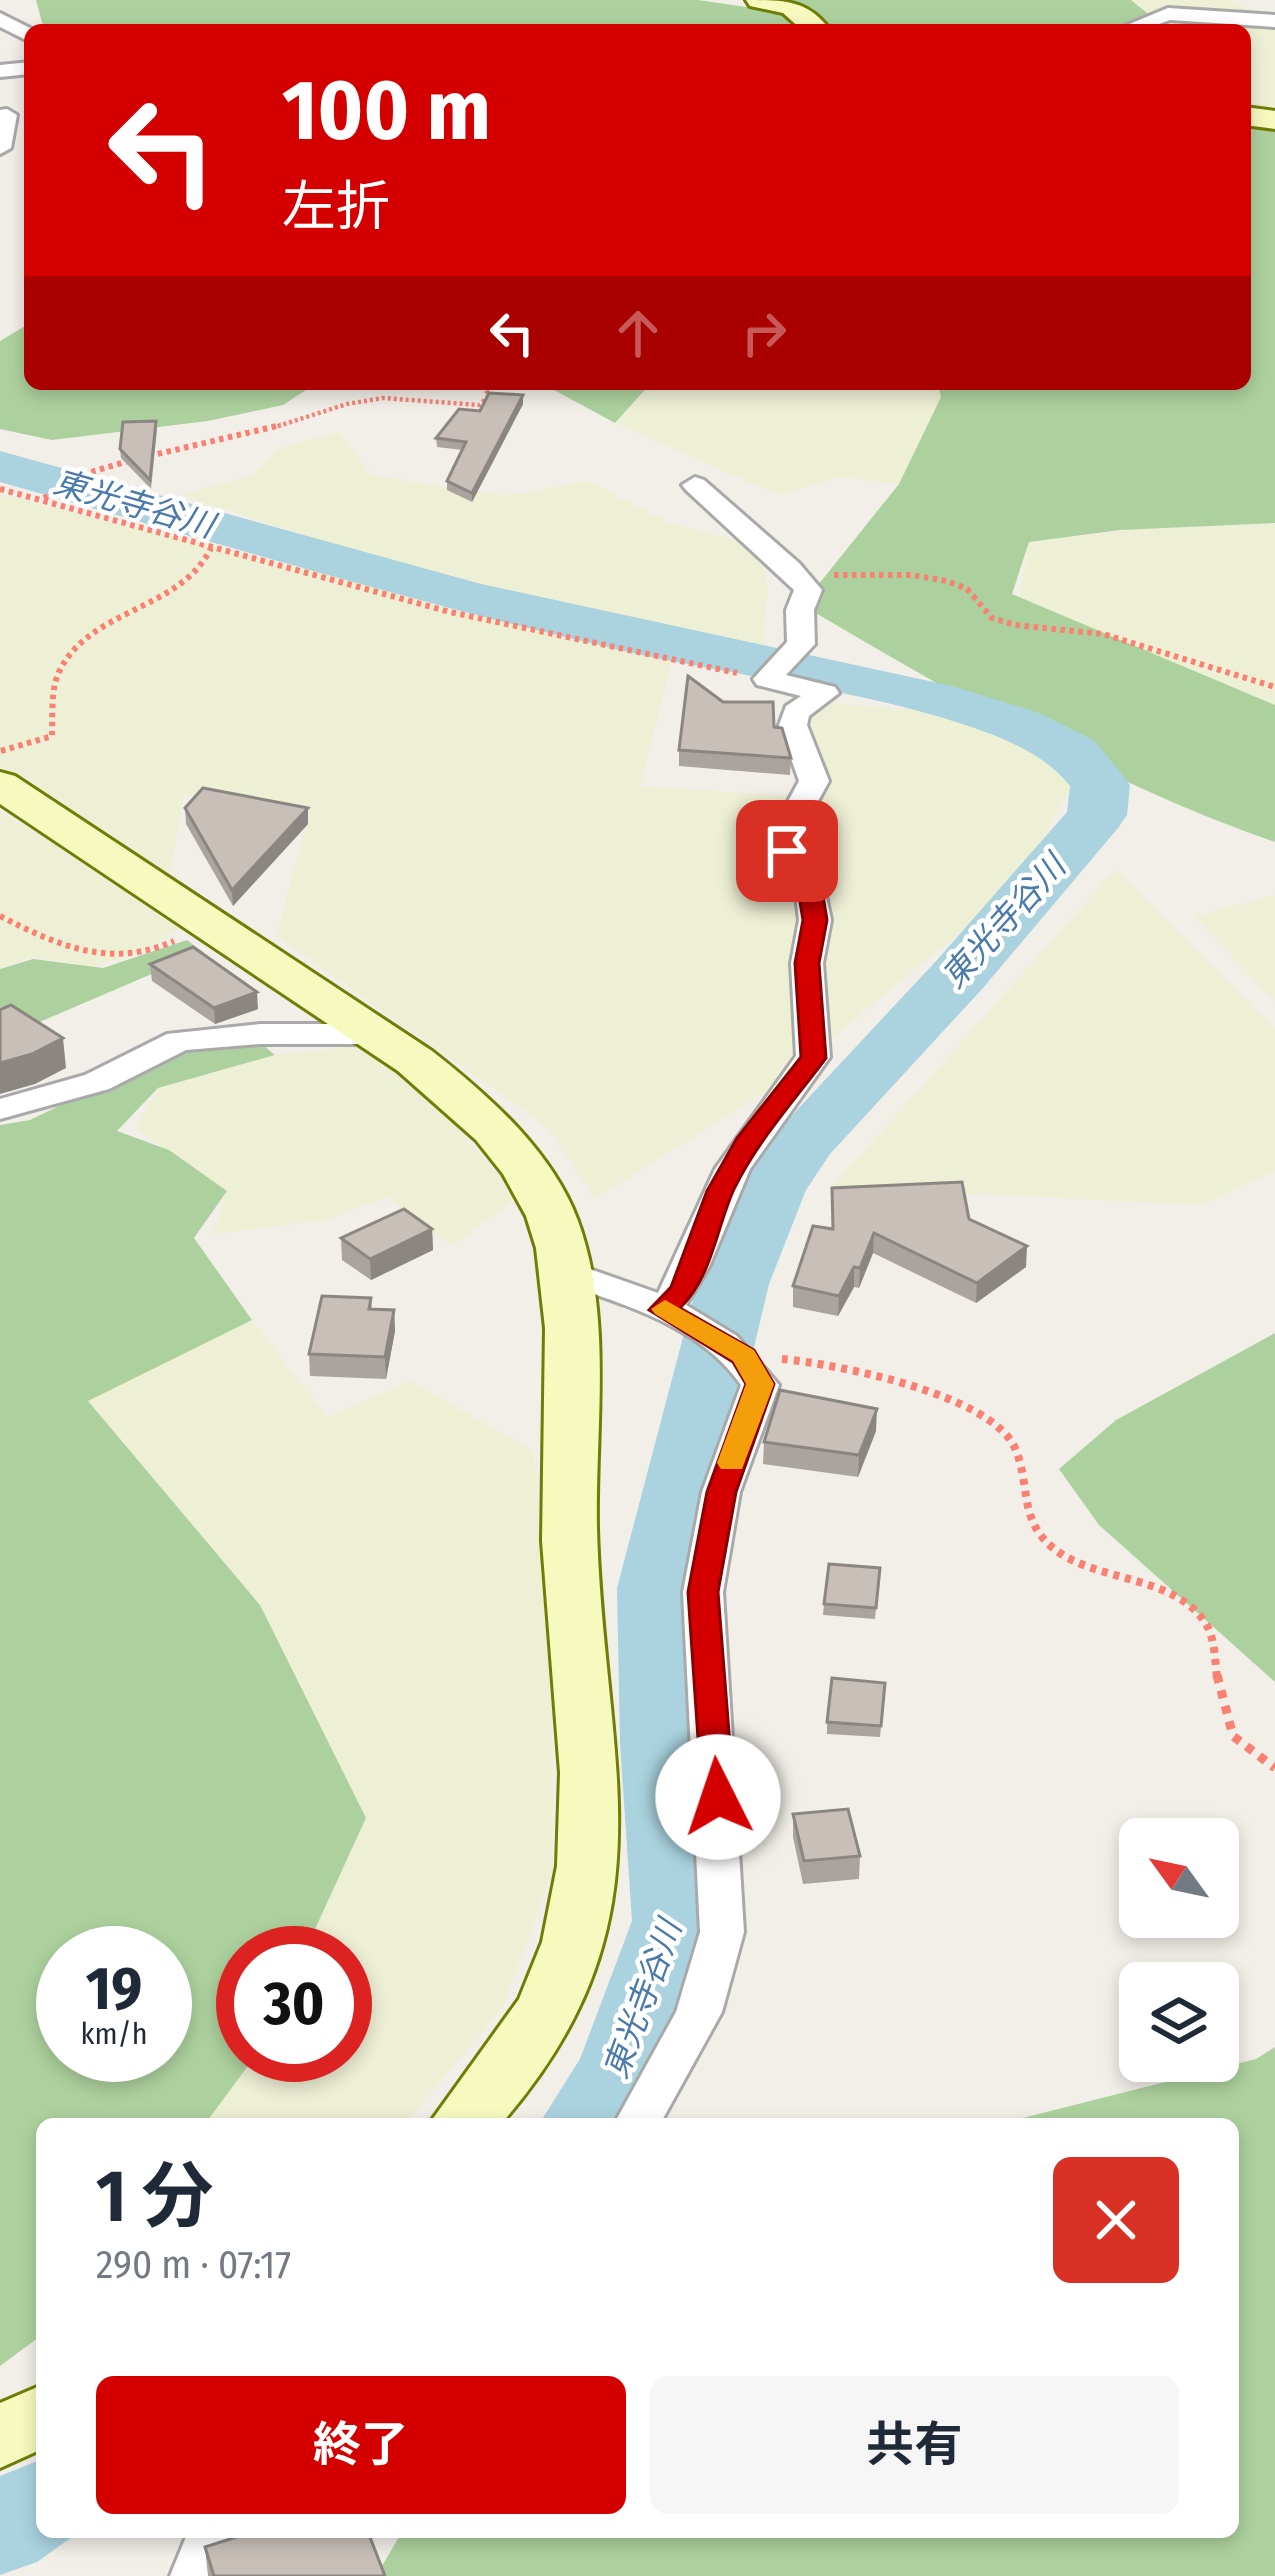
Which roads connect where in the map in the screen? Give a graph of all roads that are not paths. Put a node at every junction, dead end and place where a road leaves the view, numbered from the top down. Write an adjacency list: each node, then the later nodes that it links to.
1 (760, 0): 3 (street)
2 (1275, 21): 4 (street)
3 (812, 24)
4 (1141, 24)
5 (12, 115): 6 (street)
6 (0, 148)
7 (695, 485): 12 (street)
8 (0, 785): 9 (street)
9 (374, 1034): 10 (street); 11 (street)
10 (0, 1109)
11 (567, 1272): 12 (street); 13 (street)
12 (671, 1313): 14 (street)
13 (468, 2118)
14 (640, 2118)
15 (36, 2417): 16 (street)
16 (0, 2438)
17 (212, 2538): 18 (street)
18 (196, 2576)

